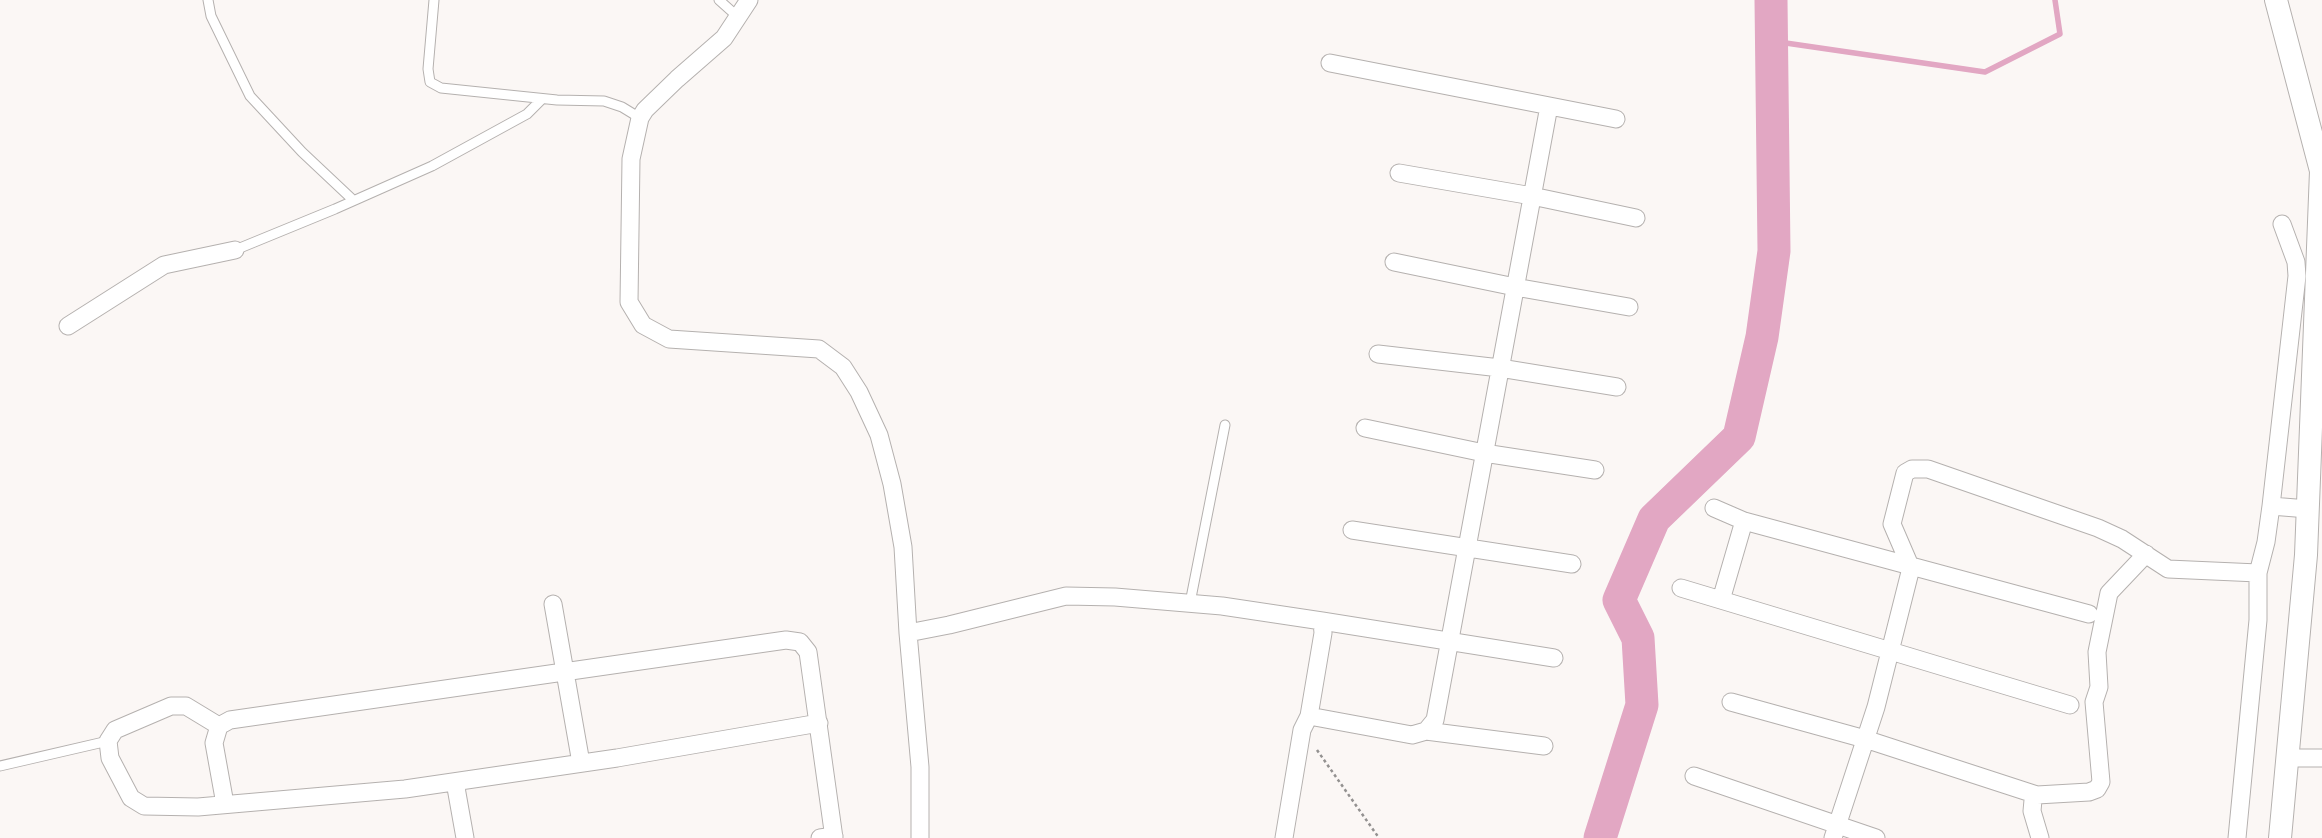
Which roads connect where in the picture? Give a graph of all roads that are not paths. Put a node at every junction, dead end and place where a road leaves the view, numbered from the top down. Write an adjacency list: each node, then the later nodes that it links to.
1 (208, 0): 14 (lane)
2 (434, 0): 8 (lane)
3 (719, 0): 6 (lane)
4 (749, 0): 6 (street)
5 (2276, 0): 29 (street)
6 (738, 17): 10 (street)
7 (1330, 63): 9 (street)
8 (542, 99): 10 (lane); 14 (lane)
9 (1549, 106): 11 (street); 13 (street)
10 (640, 118): 44 (street)
11 (1616, 119)
12 (1399, 173): 13 (street)
13 (1532, 196): 15 (street); 19 (street)
14 (353, 200): 17 (lane)
15 (1636, 218)
16 (2282, 224): 29 (street)
17 (235, 250): 21 (street)
18 (1394, 262): 19 (street)
19 (1515, 287): 20 (street); 23 (street)
20 (1629, 307)
21 (68, 326)
22 (1378, 354): 23 (street)
23 (1500, 368): 24 (street); 27 (street)
24 (1617, 387)
25 (1225, 425): 40 (lane)
26 (1365, 428): 27 (street)
27 (1484, 453): 28 (street); 33 (street)
28 (1595, 470)
29 (2289, 507): 37 (street); 58 (street)
30 (1714, 508): 31 (street)
31 (1744, 521): 36 (street); 39 (street)
32 (1352, 530): 33 (street)
33 (1466, 547): 35 (street); 45 (street)
34 (2146, 554): 36 (street); 37 (street); 64 (street)
35 (1572, 564)
36 (1911, 568): 42 (street); 46 (street)
37 (2258, 573): 73 (street)
38 (1681, 588): 39 (street)
39 (1721, 600): 46 (street)
40 (1190, 603): 43 (street); 44 (street)
41 (553, 604): 48 (street)
42 (2089, 614)
43 (1322, 622): 45 (street); 52 (street)
44 (908, 633): 69 (street)
45 (1449, 641): 47 (street); 54 (street)
46 (1892, 650): 50 (street); 55 (street)
47 (1554, 658)
48 (565, 670): 51 (street); 53 (street); 60 (street)
49 (1731, 702): 55 (street)
50 (2070, 705)
51 (819, 723): 60 (street); 67 (street)
52 (1306, 723): 54 (street); 70 (street)
53 (219, 726): 56 (street); 65 (street)
54 (1426, 731): 57 (street)
55 (1865, 739): 64 (street); 66 (street)
56 (108, 741): 61 (lane); 65 (street)
57 (1544, 746)
58 (2287, 758): 59 (street); 74 (street)
59 (2322, 758)
60 (581, 763): 63 (street)
61 (0, 766)
62 (1694, 776): 66 (street)
63 (455, 782): 65 (street); 68 (street)
64 (2037, 795): 72 (street)
65 (225, 804)
66 (1835, 832): 71 (street)
67 (829, 837)
68 (465, 838)
69 (920, 838)
70 (1284, 838)
71 (1876, 838)
72 (2040, 838)
73 (2237, 838)
74 (2280, 838)

